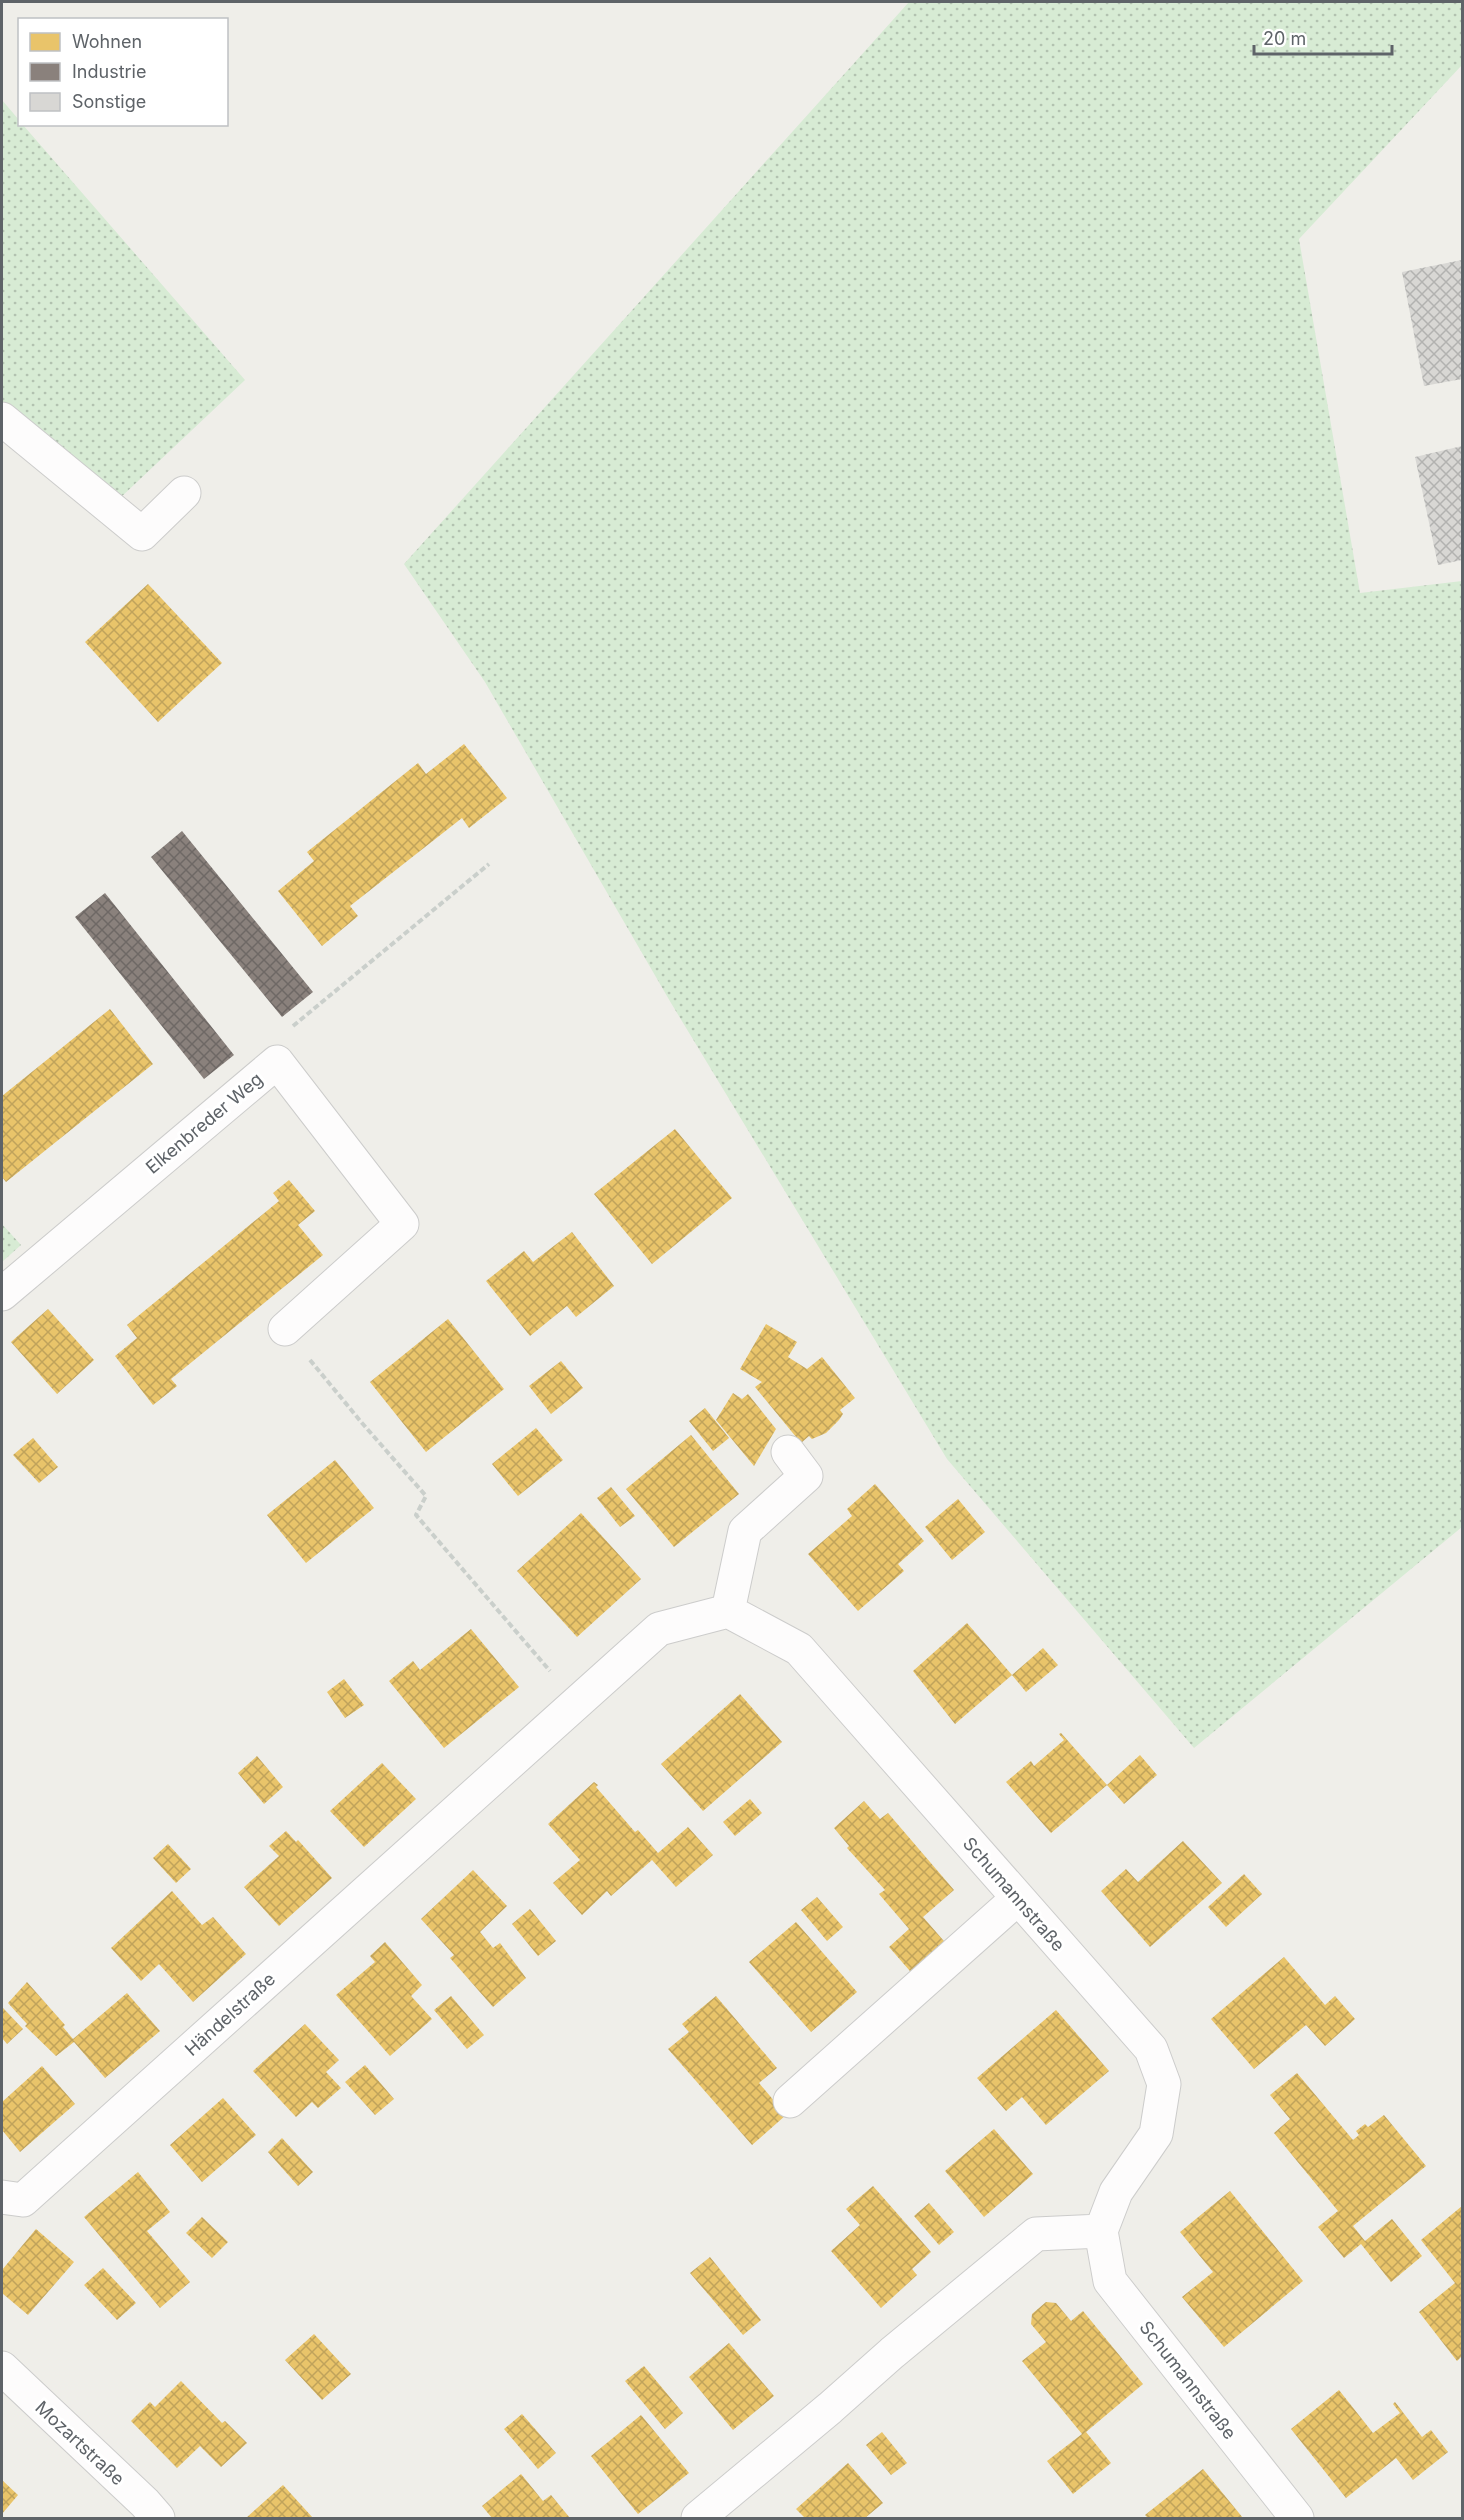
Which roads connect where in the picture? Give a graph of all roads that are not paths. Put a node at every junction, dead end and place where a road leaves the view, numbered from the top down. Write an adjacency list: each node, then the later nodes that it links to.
1 (2, 420): 2 (street)
2 (184, 493)
3 (2, 1294): 4 (street, Elkenbreder Weg)
4 (285, 1329)
5 (788, 1452): 6 (street)
6 (728, 1611): 7 (street, Schumannstraße); 9 (street, Händelstraße)
7 (1018, 1898): 8 (street); 10 (street, Schumannstraße)
8 (790, 2101)
9 (2, 2197)
10 (1101, 2231): 13 (street); 14 (street, Schumannstraße)
11 (2, 2368): 12 (street, Mozartstraße)
12 (158, 2518)
13 (698, 2518)
14 (1297, 2518)

